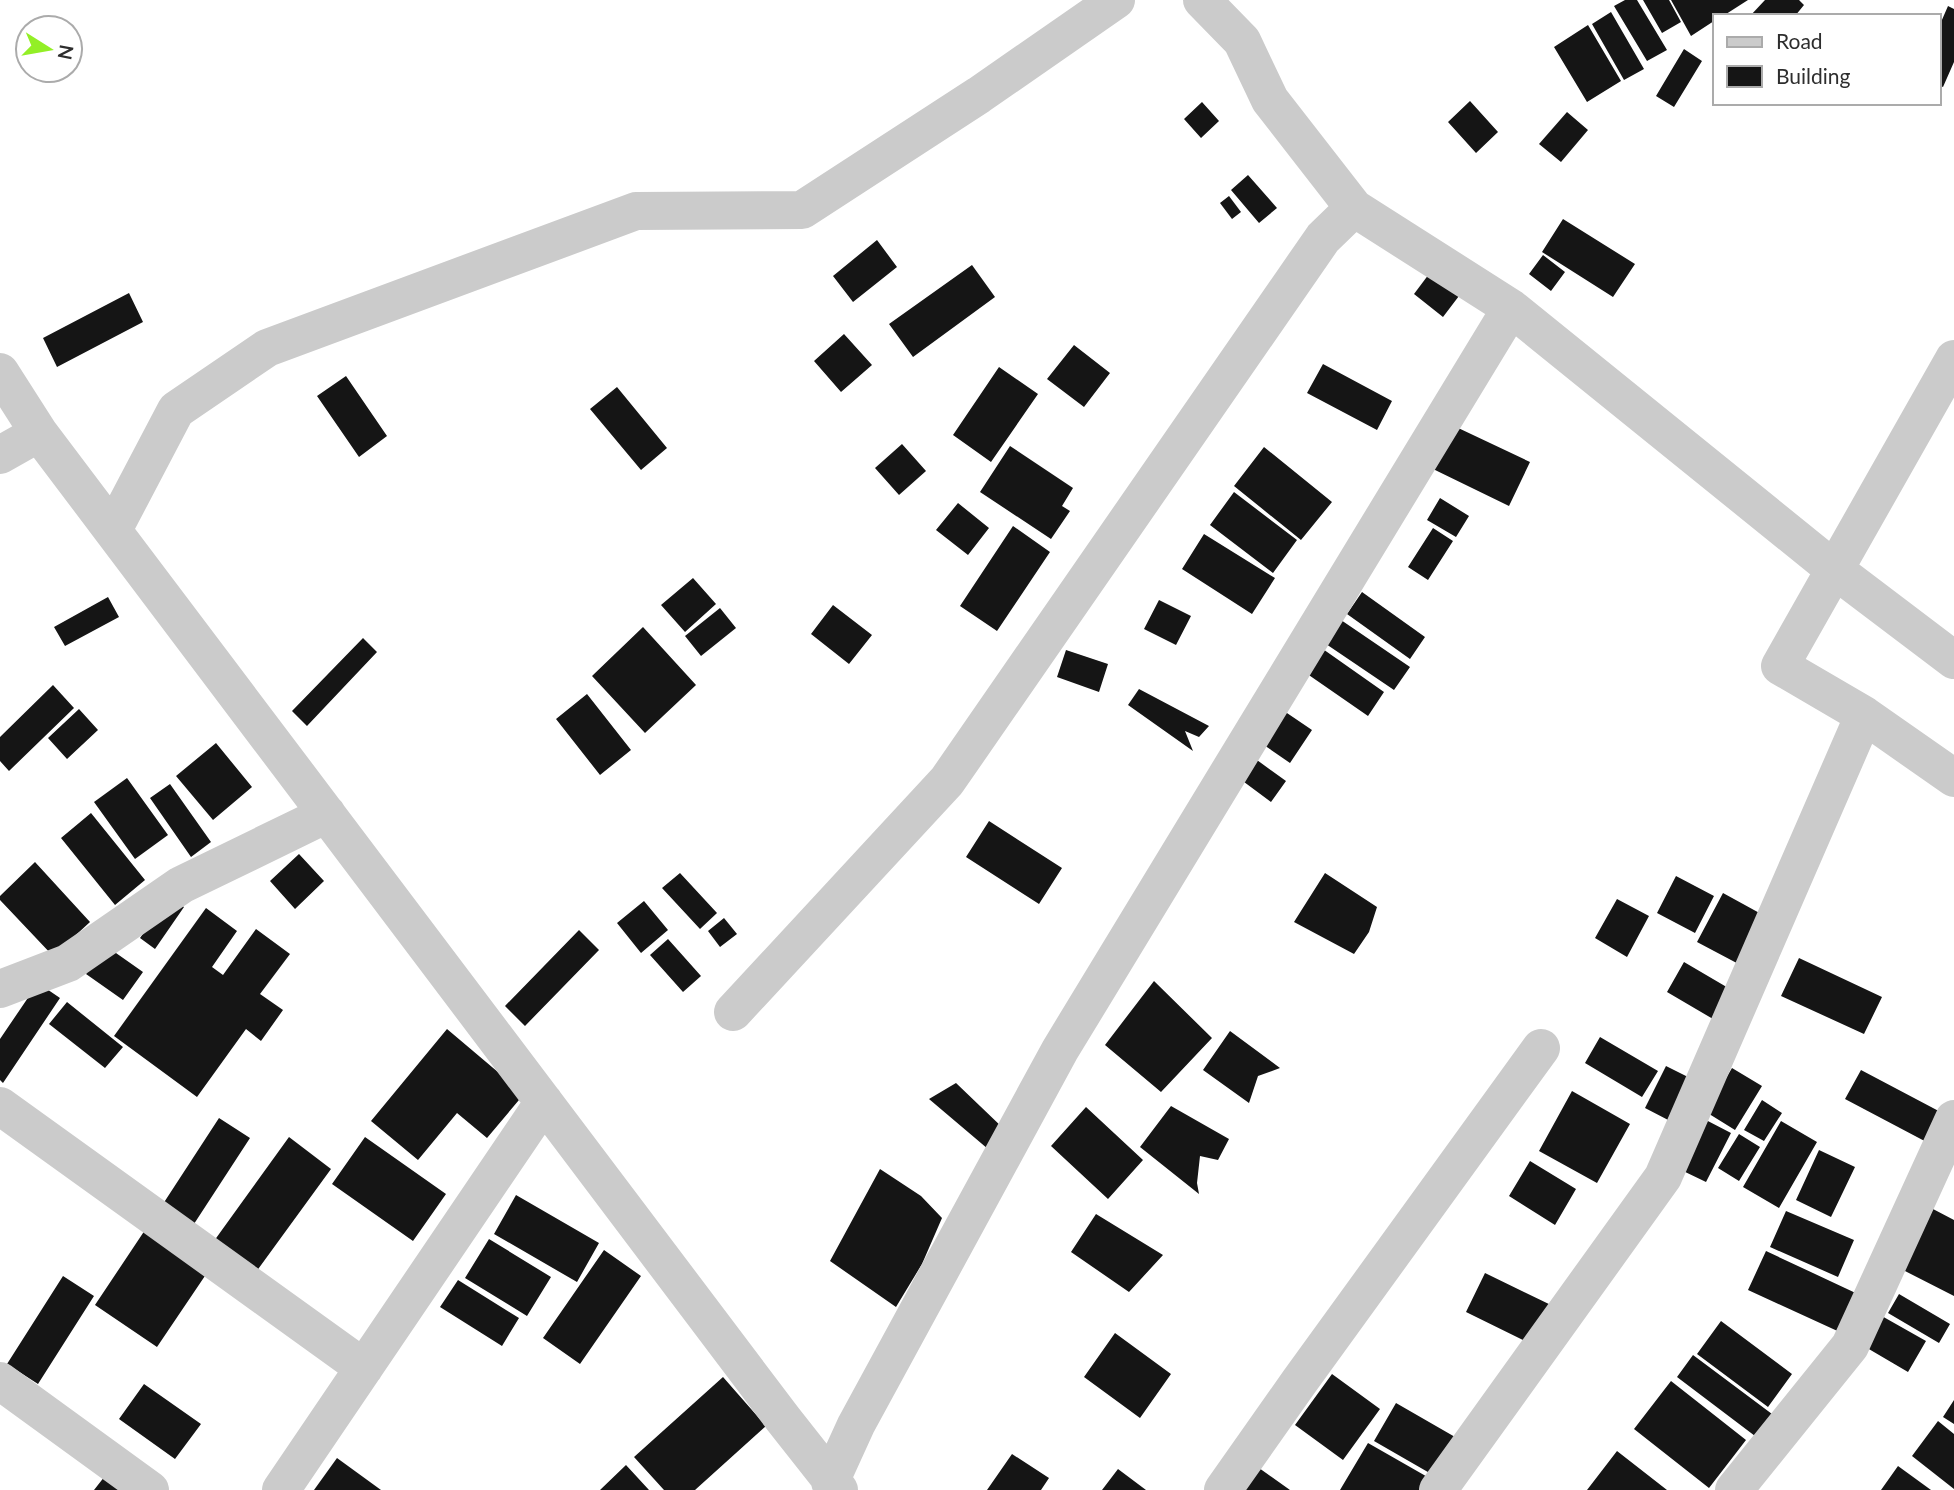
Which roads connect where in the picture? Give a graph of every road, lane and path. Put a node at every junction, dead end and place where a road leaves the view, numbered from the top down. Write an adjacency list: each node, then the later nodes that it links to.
1 (1116, 0): 9 (street)
2 (1202, 0): 3 (street)
3 (1354, 208): 4 (street); 16 (street)
4 (1511, 308): 10 (street); 23 (street)
5 (1954, 359): 10 (street)
6 (0, 372): 7 (street)
7 (39, 433): 8 (street); 9 (street)
8 (0, 455)
9 (113, 530): 14 (street)
10 (1835, 570): 11 (street); 12 (street)
11 (1954, 660)
12 (1864, 715): 13 (street); 27 (street)
13 (1954, 778)
14 (327, 814): 15 (street); 18 (street)
15 (0, 989)
16 (733, 1012)
17 (1541, 1048): 26 (street)
18 (544, 1102): 21 (street); 23 (street)
19 (0, 1106): 21 (street)
20 (1954, 1119): 28 (street)
21 (364, 1368): 25 (street)
22 (0, 1381): 24 (street)
23 (835, 1486)
24 (150, 1490)
25 (281, 1490)
26 (1223, 1490)
27 (1438, 1490)
28 (1734, 1490)

